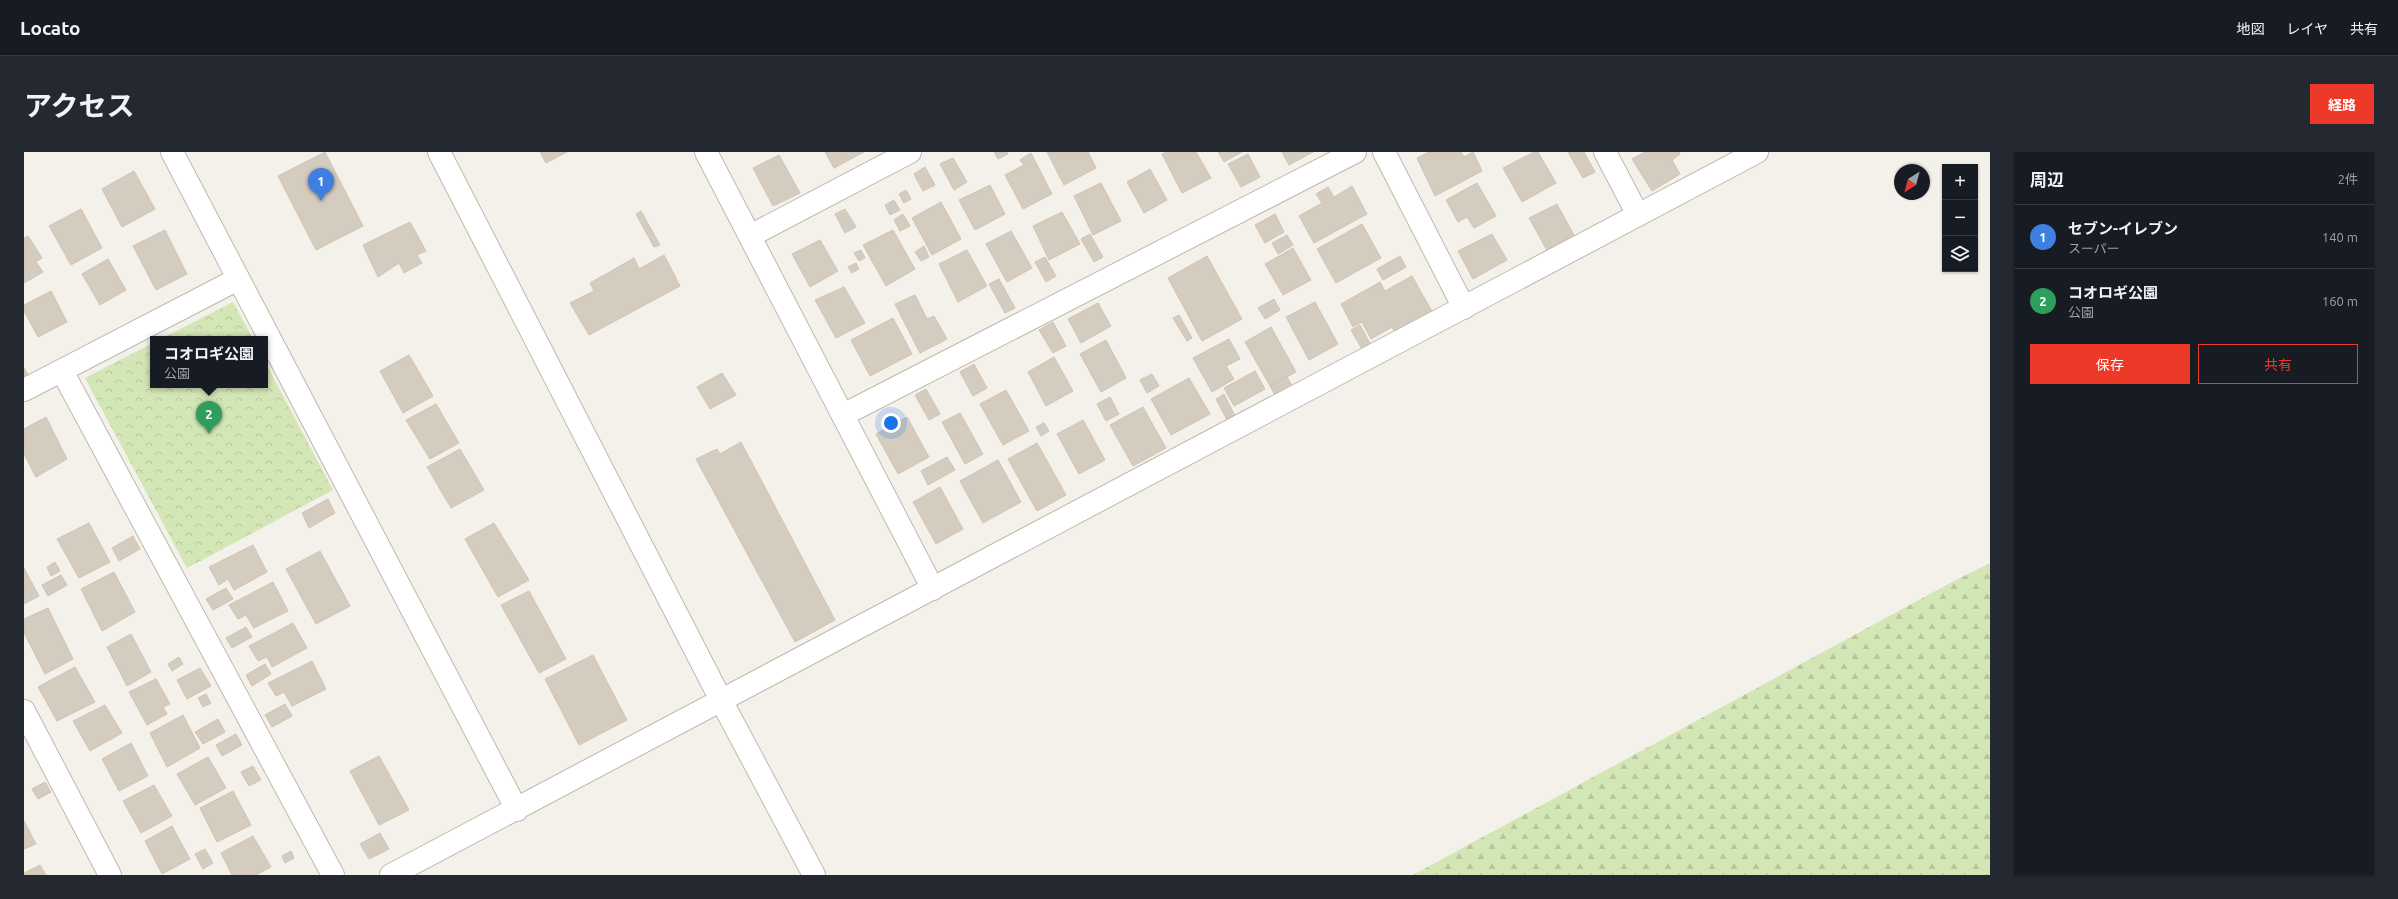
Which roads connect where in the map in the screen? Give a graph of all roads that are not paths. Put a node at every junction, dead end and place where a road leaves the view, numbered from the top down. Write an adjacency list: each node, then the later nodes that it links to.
1 (172, 152): 11 (street)
2 (439, 152): 19 (street)
3 (706, 152): 10 (street)
4 (910, 152): 10 (street)
5 (1355, 152): 17 (street)
6 (1384, 152): 12 (street)
7 (1605, 152): 9 (street)
8 (1757, 152): 9 (street)
9 (1638, 215): 12 (street)
10 (750, 236): 17 (street)
11 (238, 279): 13 (street); 15 (street)
12 (1464, 308): 18 (street)
13 (268, 336)
14 (268, 336): 21 (street)
15 (62, 370): 16 (street); 23 (street)
16 (24, 390)
17 (843, 415): 18 (street)
18 (934, 589): 19 (street)
19 (722, 702): 21 (street); 25 (street)
20 (24, 711): 22 (street)
21 (517, 810): 24 (street)
22 (110, 875)
23 (334, 875)
24 (392, 875)
25 (814, 875)

